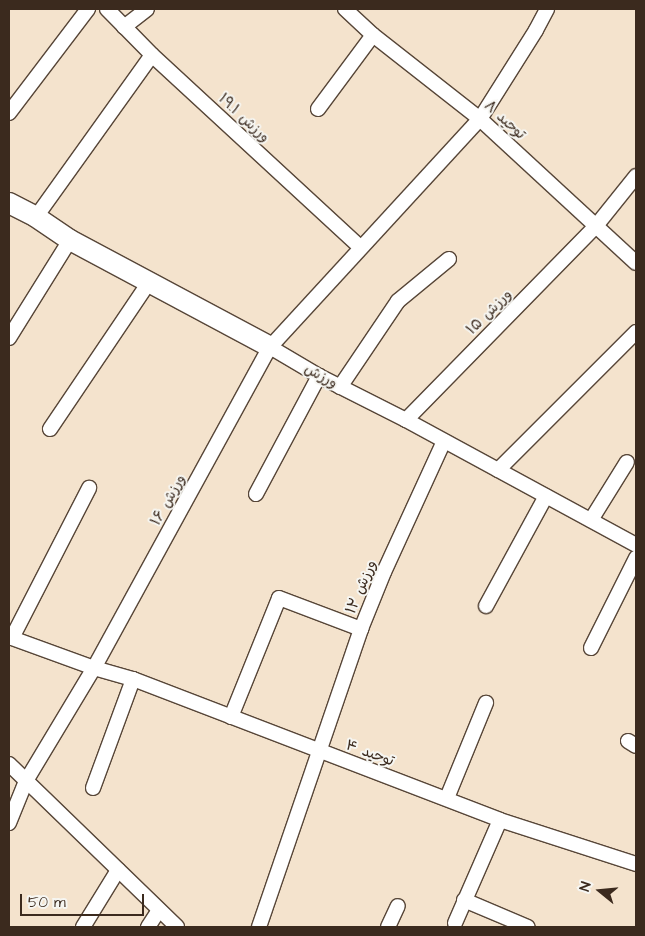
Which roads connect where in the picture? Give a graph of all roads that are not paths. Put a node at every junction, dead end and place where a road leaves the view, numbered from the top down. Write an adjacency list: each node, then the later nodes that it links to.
1 (88, 9): 10 (street)
2 (107, 9): 6 (street, ورزش ۱۹.۱)
3 (147, 9): 6 (street)
4 (345, 9): 7 (street, توحید ۸)
5 (547, 9): 11 (street, ورزش ۱۶)
6 (124, 27): 8 (street, ورزش ۱۹.۱)
7 (373, 35): 9 (street); 11 (street, توحید ۸)
8 (152, 55): 14 (street); 17 (street, ورزش ۱۹.۱)
9 (318, 108)
10 (9, 113)
11 (480, 118): 15 (street, توحید ۸); 17 (street, ورزش ۱۶)
12 (636, 176): 15 (street, ورزش ۱۵)
13 (9, 203): 14 (street, ورزش)
14 (36, 217): 16 (street, ورزش)
15 (596, 226): 19 (street, توحید ۸); 26 (street, ورزش ۱۵)
16 (70, 240): 20 (street, ورزش); 22 (street)
17 (361, 248): 23 (street, ورزش ۱۶)
18 (449, 259): 25 (street)
19 (636, 263)
20 (150, 282): 23 (street, ورزش); 27 (street)
21 (636, 332): 30 (street)
22 (9, 338)
23 (270, 347): 24 (street, ورزش); 41 (street, ورزش ۱۶)
24 (319, 376): 25 (street, ورزش); 32 (street)
25 (340, 387): 26 (street, ورزش)
26 (406, 420): 28 (street, ورزش)
27 (50, 429)
28 (444, 441): 30 (street, ورزش); 38 (street, ورزش ۱۲)
29 (628, 462): 34 (street)
30 (498, 470): 33 (street, ورزش)
31 (89, 488): 39 (street)
32 (256, 494)
33 (546, 496): 34 (street, ورزش); 37 (street)
34 (592, 520): 35 (street, ورزش)
35 (636, 545)
36 (636, 558): 40 (street)
37 (486, 606)
38 (361, 629): 44 (street); 45 (street, ورزش ۱۲)
39 (11, 637): 41 (street, توحید ۴)
40 (591, 648)
41 (94, 668): 42 (street, توحید ۴); 47 (street, ورزش ۱۶)
42 (133, 679): 44 (street, توحید ۴); 48 (street)
43 (486, 703): 49 (street)
44 (231, 717): 45 (street, توحید ۴)
45 (321, 752): 49 (street, توحید ۴); 61 (street, ورزش ۱۲)
46 (9, 764): 47 (street)
47 (26, 781): 51 (street, ورزش ۱۶); 53 (street)
48 (93, 788)
49 (447, 798): 50 (street, توحید ۴)
50 (500, 820): 52 (street, توحید ۴); 54 (street)
51 (9, 823)
52 (636, 864)
53 (118, 870): 56 (street); 58 (street)
54 (464, 900): 57 (street); 63 (street)
55 (398, 906): 62 (street)
56 (159, 910): 59 (street); 60 (street)
57 (455, 923)
58 (83, 927)
59 (148, 927)
60 (177, 927)
61 (258, 927)
62 (388, 927)
63 (528, 927)

